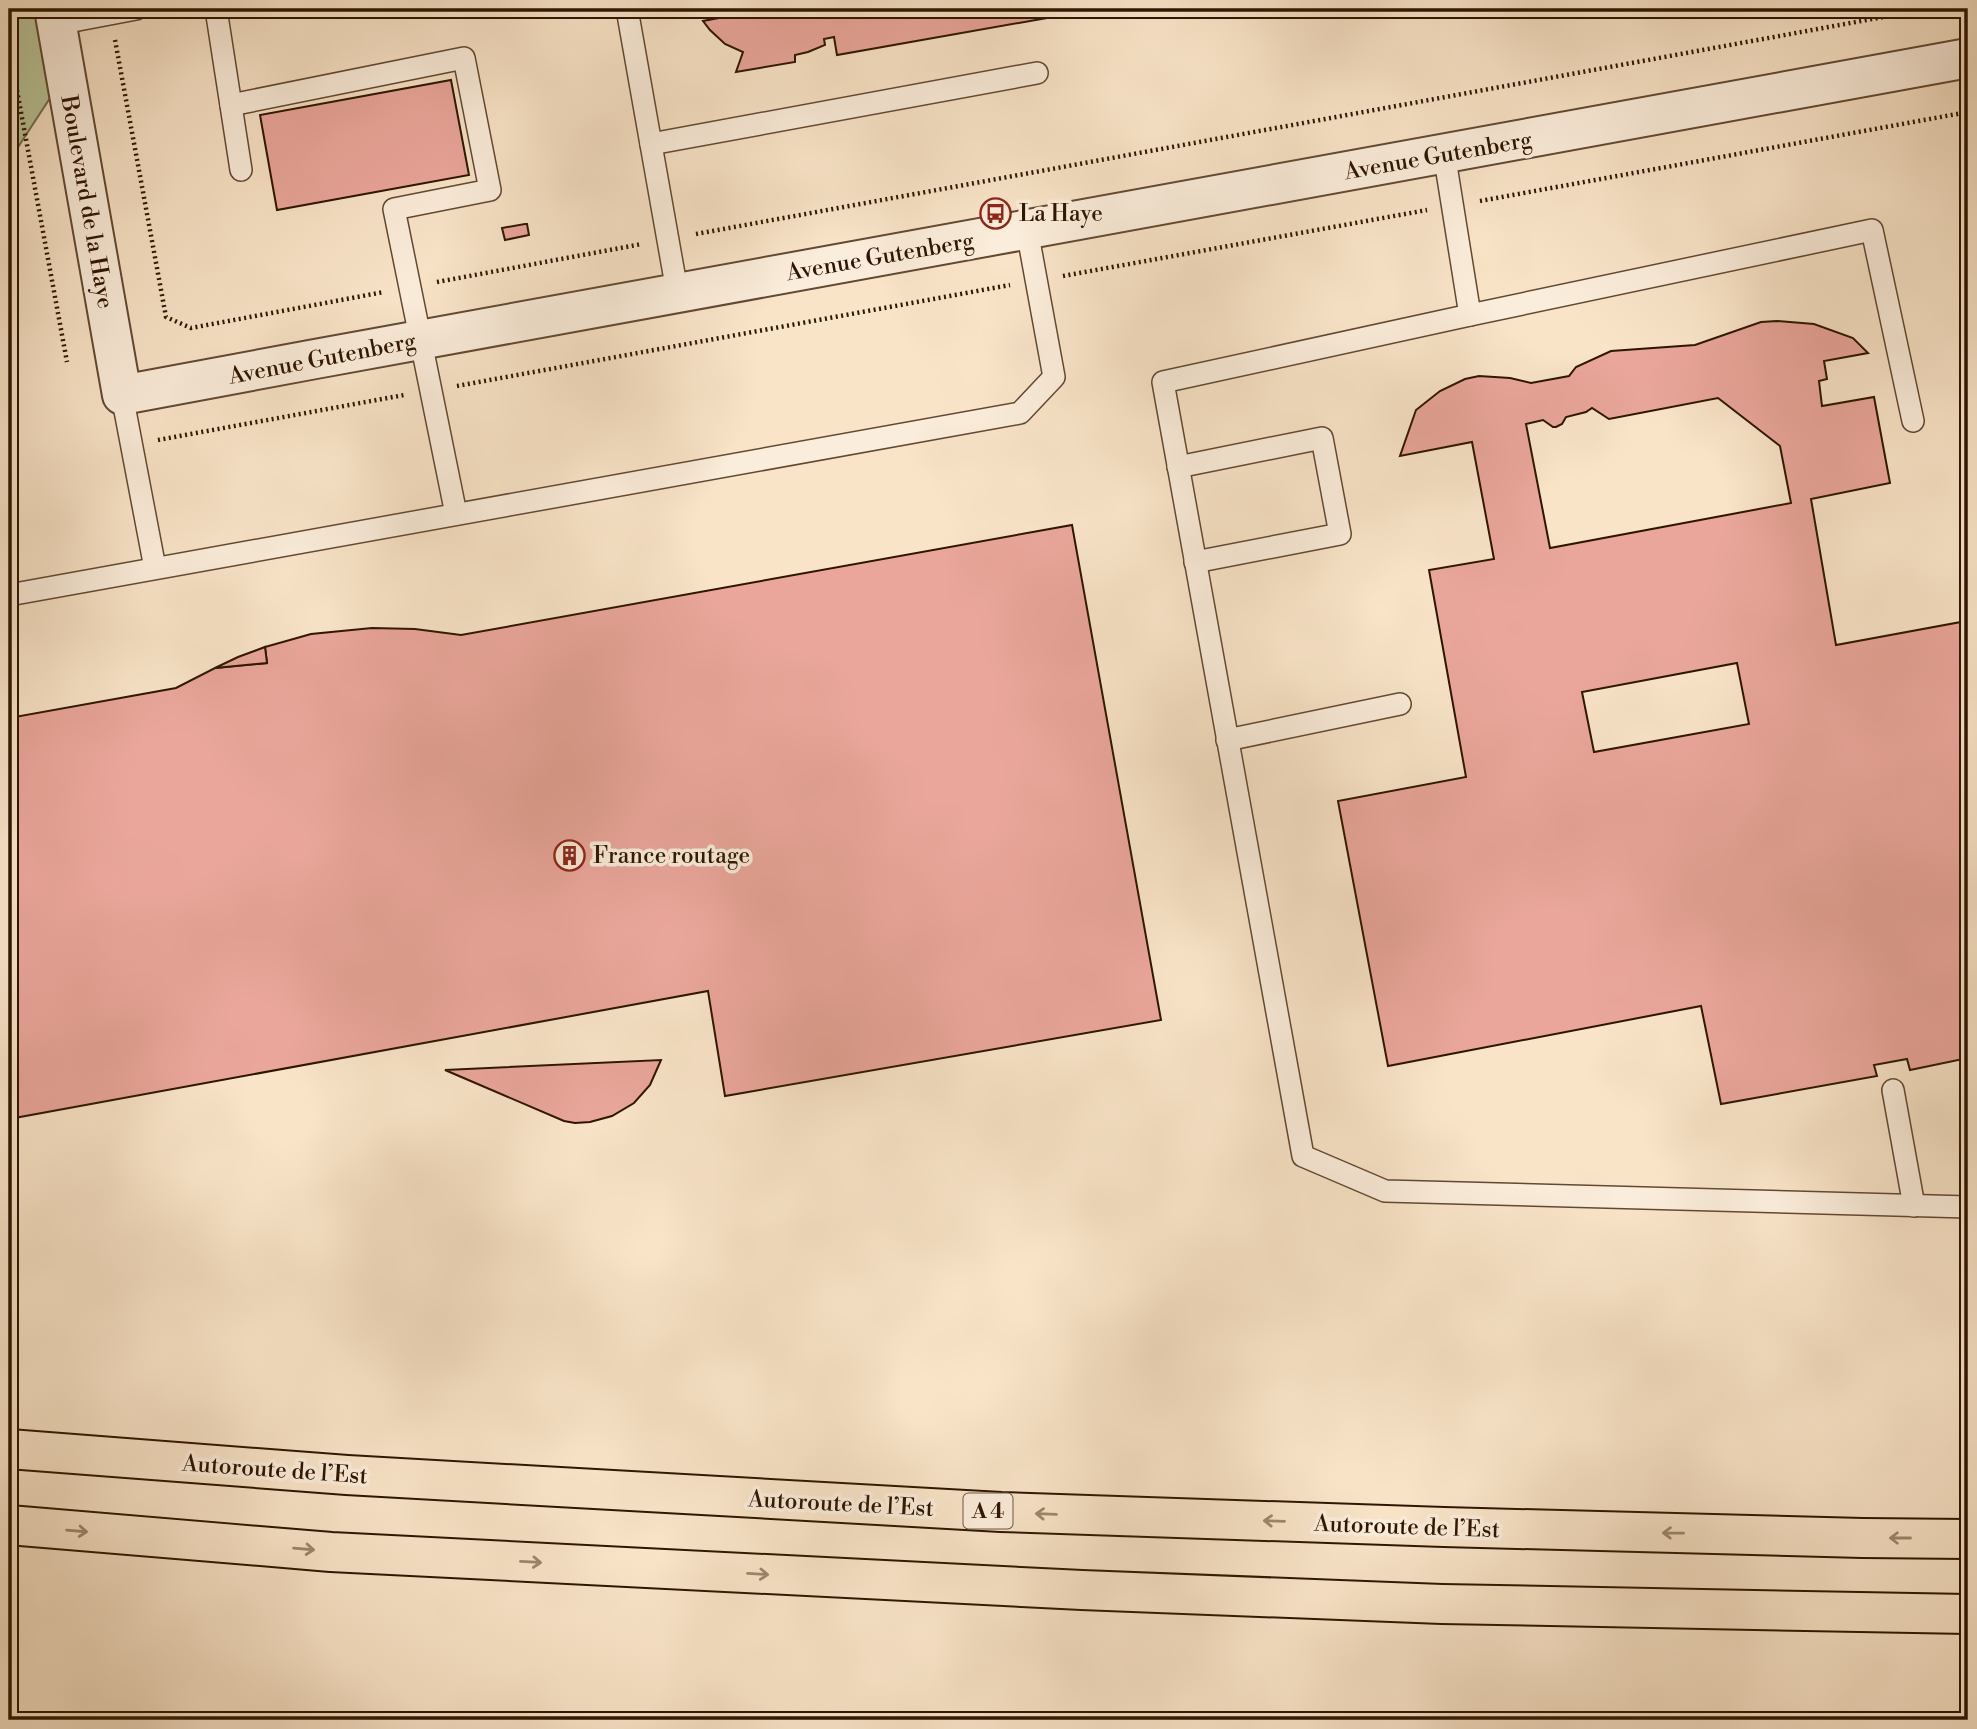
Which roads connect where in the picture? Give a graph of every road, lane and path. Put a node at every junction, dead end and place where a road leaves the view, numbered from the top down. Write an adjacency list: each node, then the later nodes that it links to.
1 (136, 9): 5 (lane)
2 (216, 9): 10 (lane)
3 (627, 9): 11 (lane)
4 (1927, 9): 15 (path)
5 (110, 14): 6 (lane); 16 (path)
6 (56, 16): 21 (street, Boulevard de la Haye)
7 (9, 47): 20 (path)
8 (1968, 58): 12 (street, Avenue Gutenberg)
9 (1037, 73): 11 (lane)
10 (231, 105): 13 (lane); 16 (lane)
11 (651, 144): 15 (lane)
12 (1444, 153): 14 (street, Avenue Gutenberg); 18 (lane)
13 (241, 170)
14 (1027, 230): 17 (street, Avenue Gutenberg); 24 (lane)
15 (668, 239): 16 (path); 17 (lane)
16 (410, 287): 19 (lane)
17 (677, 292): 19 (street, Avenue Gutenberg)
18 (1470, 315): 22 (lane); 23 (lane)
19 (421, 339): 21 (street, Avenue Gutenberg); 24 (lane)
20 (66, 362)
21 (122, 395): 26 (lane)
22 (1913, 421)
23 (1178, 467): 25 (lane); 25 (lane)
24 (456, 514): 26 (lane)
25 (1195, 562): 29 (lane)
26 (155, 568): 27 (lane)
27 (9, 595)
28 (1400, 704): 29 (lane)
29 (1227, 740): 31 (lane)
30 (1893, 1090): 31 (lane)
31 (1914, 1206): 32 (lane)
32 (1968, 1207)
33 (9, 1449): 35 (highway, Autoroute de l’Est / A 4, one-way to 33)
34 (9, 1525): 36 (highway, one-way to 36)
35 (1968, 1539)
36 (1968, 1614)

